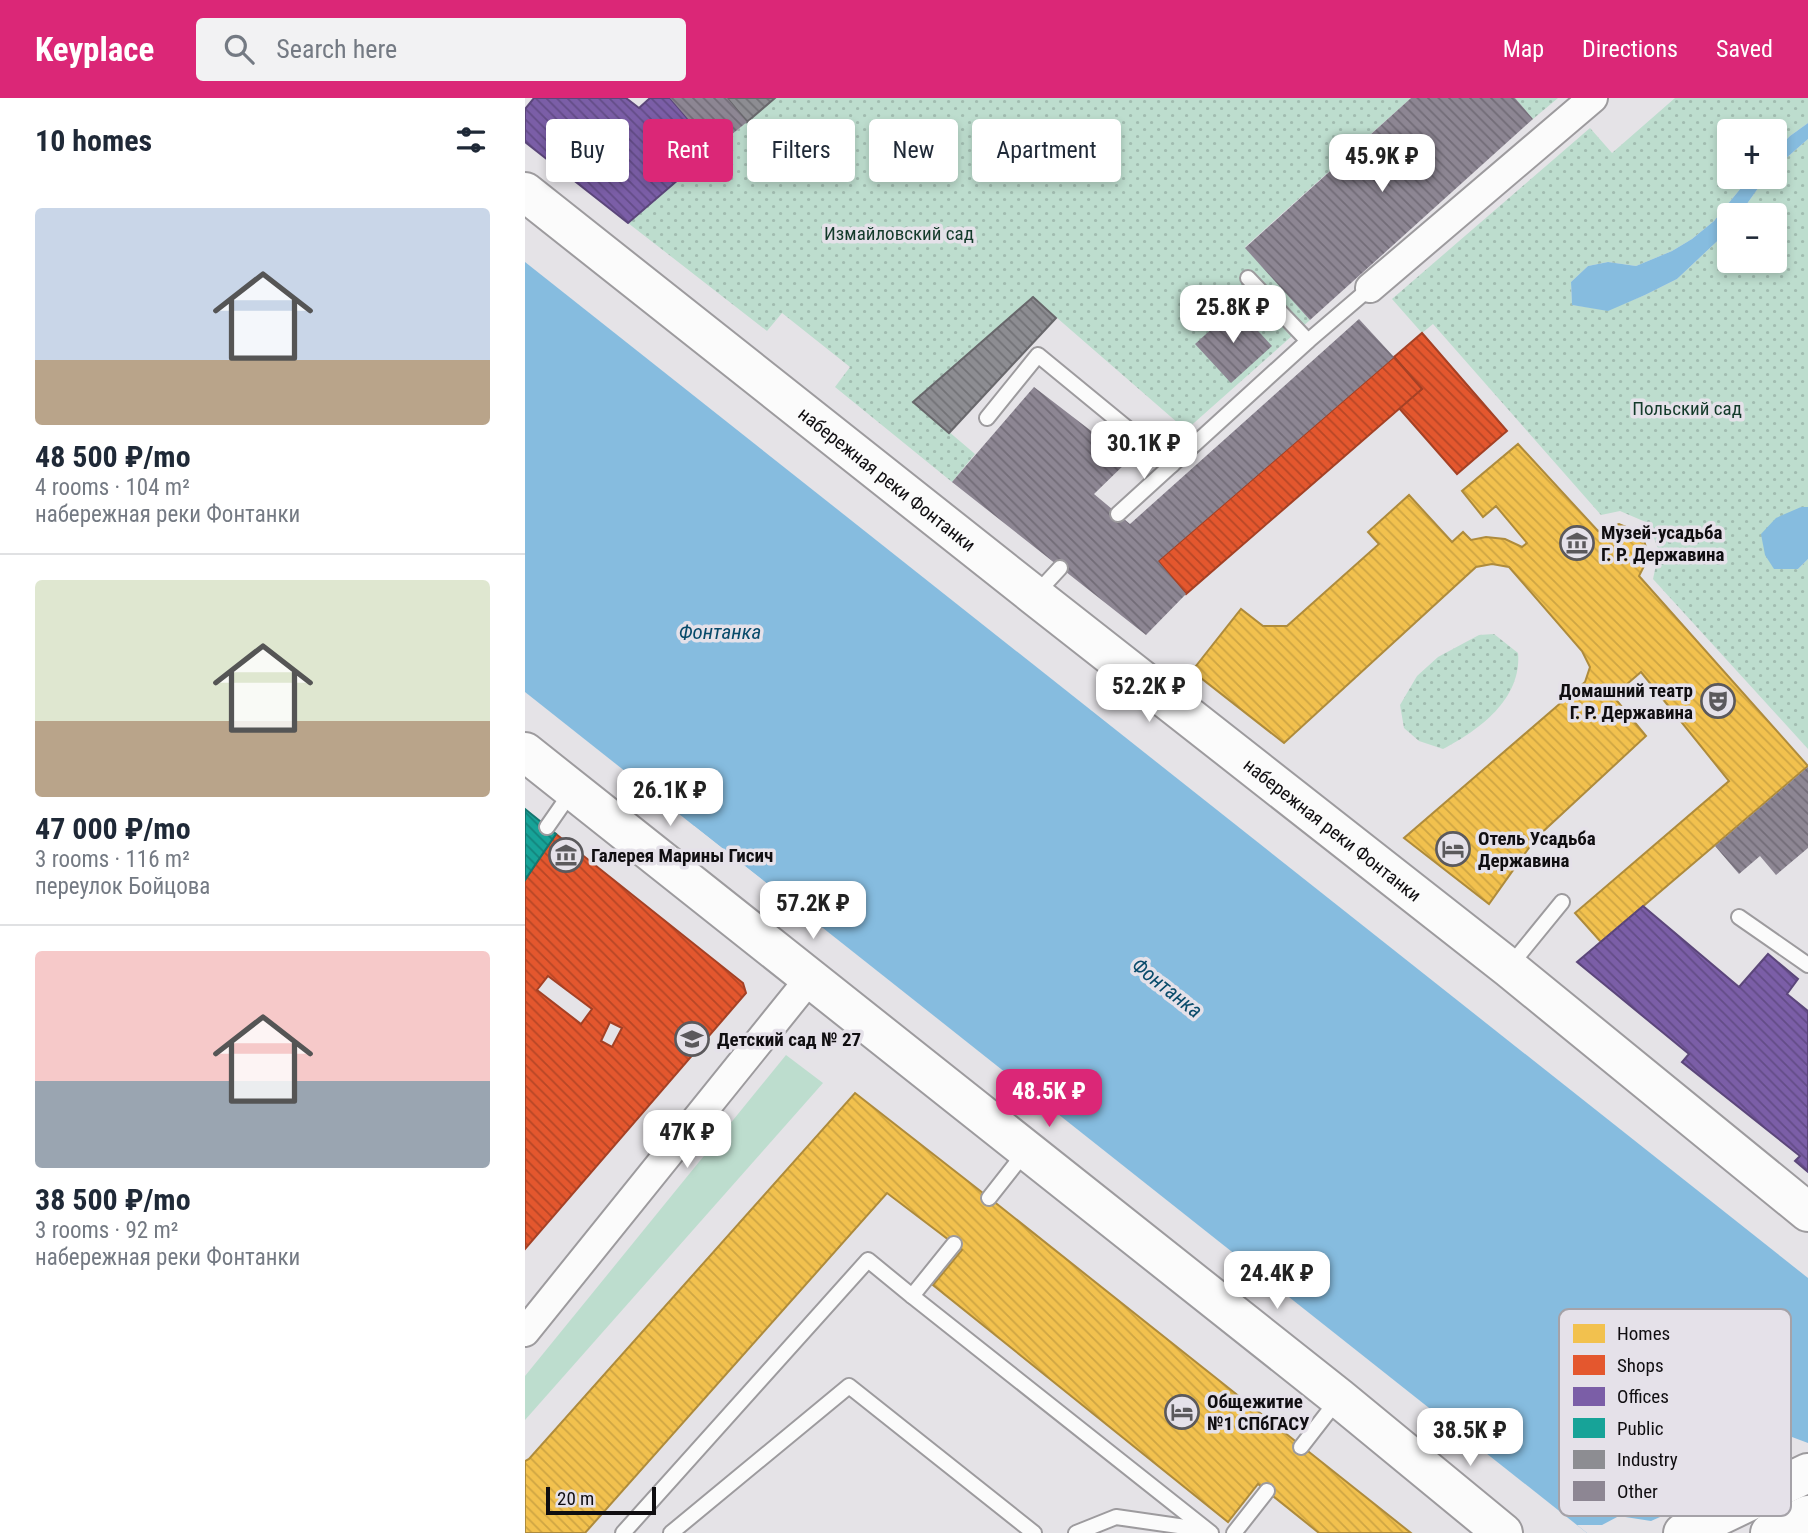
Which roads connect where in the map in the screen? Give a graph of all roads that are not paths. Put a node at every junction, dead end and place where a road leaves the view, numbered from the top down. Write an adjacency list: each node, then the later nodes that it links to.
1 (1593, 98): 4 (street)
2 (525, 192): 10 (main road, набережная реки Фонтанки)
3 (1248, 278): 5 (lane)
4 (1370, 288): 5 (lane)
5 (1308, 341): 7 (lane)
6 (986, 418): 7 (lane)
7 (1172, 465): 8 (lane)
8 (1118, 514)
9 (1060, 568): 10 (lane)
10 (1034, 596): 17 (main road, набережная реки Фонтанки)
11 (525, 752): 12 (main road)
12 (573, 789): 13 (lane); 18 (main road)
13 (547, 827)
14 (1562, 902): 17 (lane)
15 (1739, 917): 16 (lane)
16 (1808, 965)
17 (1509, 968): 21 (main road, набережная реки Фонтанки)
18 (811, 977): 19 (main road); 24 (street)
19 (1027, 1149): 20 (lane); 25 (main road)
20 (989, 1198)
21 (1808, 1212)
22 (954, 1244): 23 (lane)
23 (912, 1296): 32 (lane); 33 (lane)
24 (525, 1332)
25 (1339, 1398): 26 (lane); 38 (main road)
26 (1301, 1447)
27 (1808, 1473): 28 (main road)
28 (1791, 1481)
29 (1267, 1491): 37 (lane)
30 (1808, 1515): 40 (main road)
31 (1718, 1516): 39 (main road)
32 (1209, 1532): 36 (lane)
33 (623, 1533)
34 (671, 1533): 35 (lane)
35 (1034, 1533)
36 (1076, 1533)
37 (1234, 1533)
38 (1503, 1533)
39 (1682, 1533)
40 (1770, 1533)

